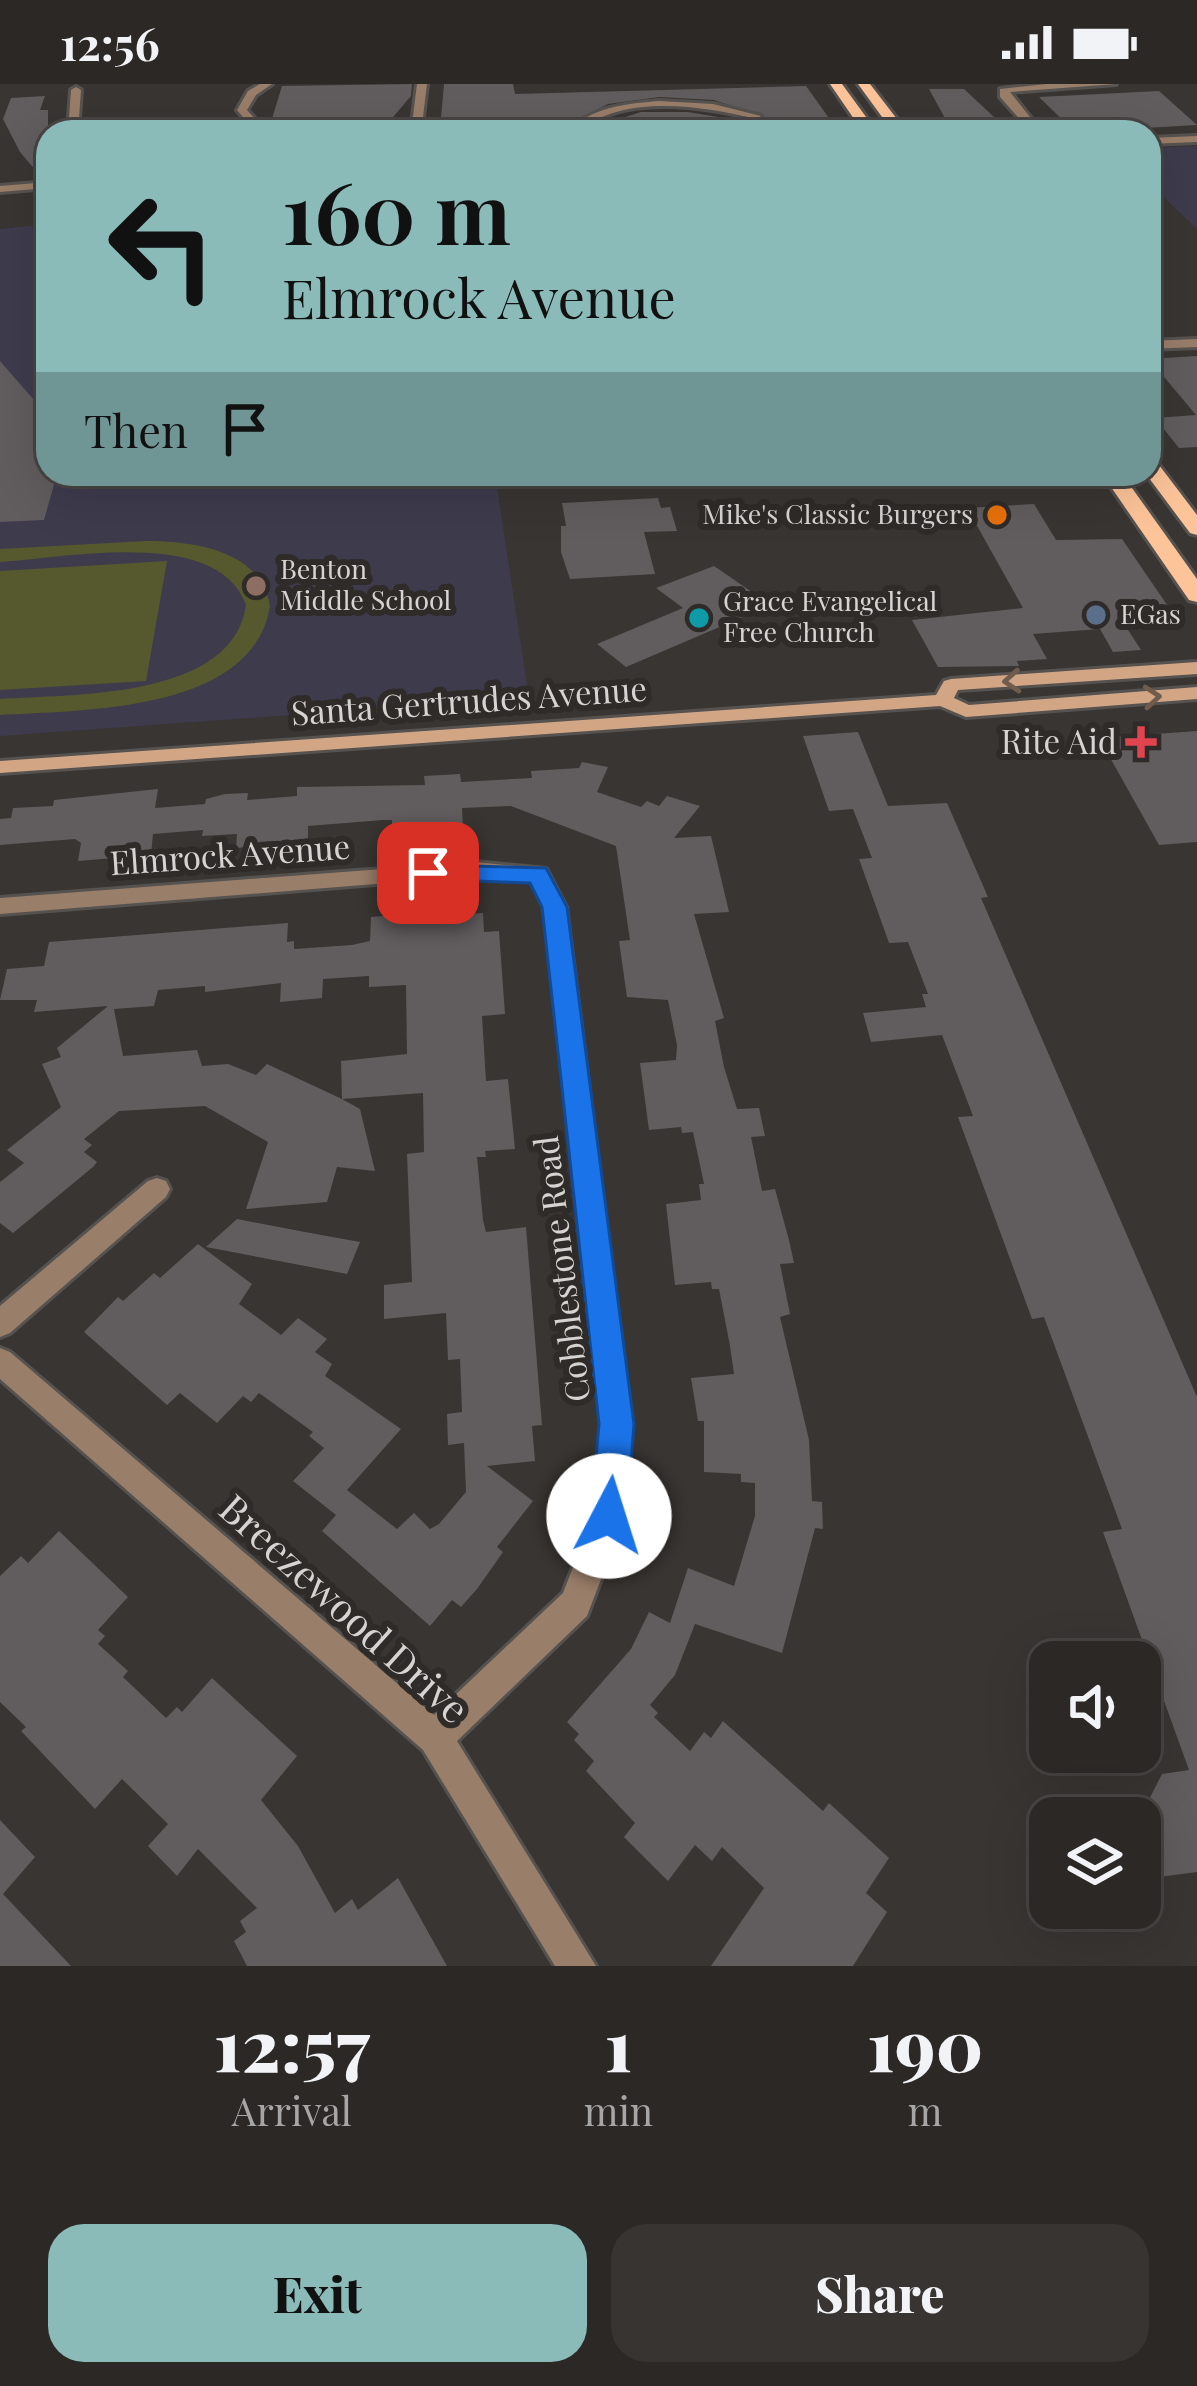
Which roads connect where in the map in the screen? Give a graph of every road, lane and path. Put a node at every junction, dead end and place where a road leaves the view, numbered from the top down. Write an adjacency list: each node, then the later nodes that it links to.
1 (267, 84): 9 (street)
2 (422, 84): 10 (street)
3 (836, 84): 12 (main road)
4 (864, 84): 13 (main road)
5 (1111, 84): 14 (street)
6 (76, 91): 8 (street)
7 (757, 116): 11 (street)
8 (74, 120)
9 (249, 120)
10 (418, 120)
11 (585, 120)
12 (862, 120)
13 (891, 120)
14 (1026, 120)
15 (1197, 139): 16 (street)
16 (1161, 140)
17 (36, 185): 18 (street)
18 (0, 189)
19 (1197, 343): 20 (street)
20 (1161, 344)
21 (1161, 483): 23 (main road)
22 (1120, 486): 24 (main road)
23 (1197, 529)
24 (1197, 595)
25 (1197, 668): 27 (main road, Santa Gertrudes Avenue, one-way to 27)
26 (1197, 693): 27 (main road, Santa Gertrudes Avenue, one-way to 26)
27 (943, 700): 28 (main road, Santa Gertrudes Avenue)
28 (0, 767)
29 (538, 874): 30 (street, Elmrock Avenue); 34 (street, Cobblestone Road)
30 (0, 906)
31 (157, 1189): 32 (street)
32 (0, 1324)
33 (0, 1361): 34 (street, Breezewood Drive)
34 (435, 1738): 35 (street, Breezewood Drive)
35 (578, 1966)

